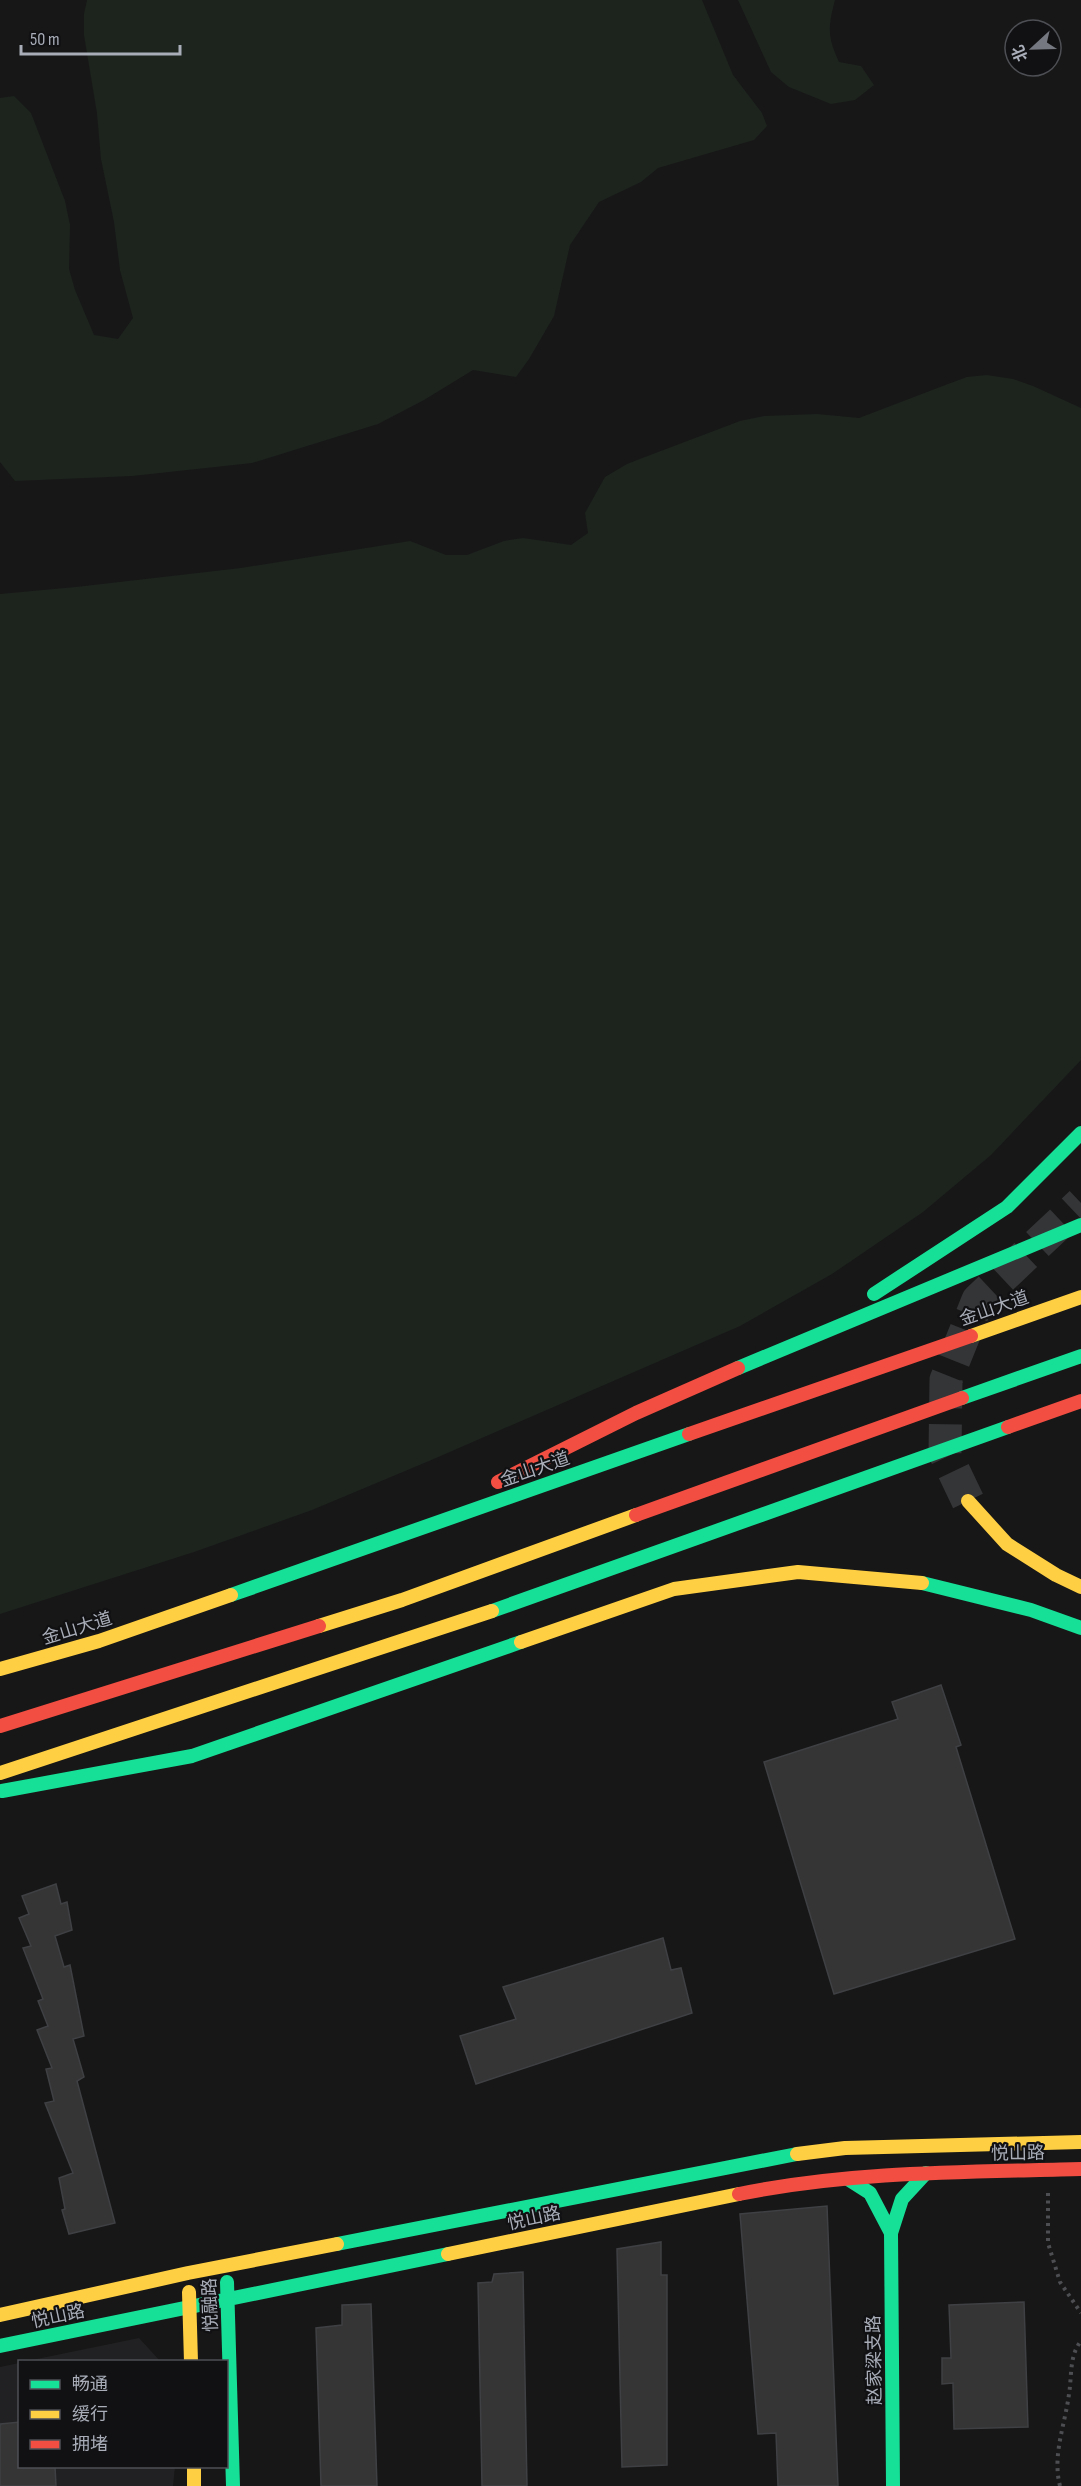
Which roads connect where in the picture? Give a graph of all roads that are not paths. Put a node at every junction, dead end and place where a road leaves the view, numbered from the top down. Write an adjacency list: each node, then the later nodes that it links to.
1 (1081, 1132): 4 (main road)
2 (1081, 1226): 4 (main road)
3 (1081, 1297): 8 (main road, 金山大道)
4 (810, 1336): 8 (main road)
5 (1081, 1356): 12 (main road)
6 (1081, 1401): 13 (main road)
7 (968, 1501): 9 (main road)
8 (381, 1542): 11 (main road, 金山大道)
9 (1081, 1587)
10 (1081, 1628): 14 (main road)
11 (0, 1670)
12 (0, 1726)
13 (0, 1773)
14 (0, 1791)
15 (1081, 2142): 20 (main road, 悦山路)
16 (1081, 2169): 17 (main road, 悦山路)
17 (926, 2173): 18 (main road, 悦山路); 19 (main road)
18 (848, 2179): 19 (main road); 22 (main road, 悦山路)
19 (891, 2233): 30 (main road, 赵家梁支路)
20 (226, 2266): 21 (main road, 悦山路); 22 (main road, 悦融路)
21 (188, 2273): 23 (main road, 悦融路); 24 (main road, 悦山路)
22 (228, 2299): 23 (main road, 悦山路); 29 (main road, 悦融路)
23 (190, 2307): 25 (main road, 悦山路); 26 (main road, 悦融路)
24 (0, 2315)
25 (0, 2346)
26 (191, 2360)
27 (194, 2468): 28 (main road)
28 (194, 2486)
29 (233, 2486)
30 (893, 2486)

